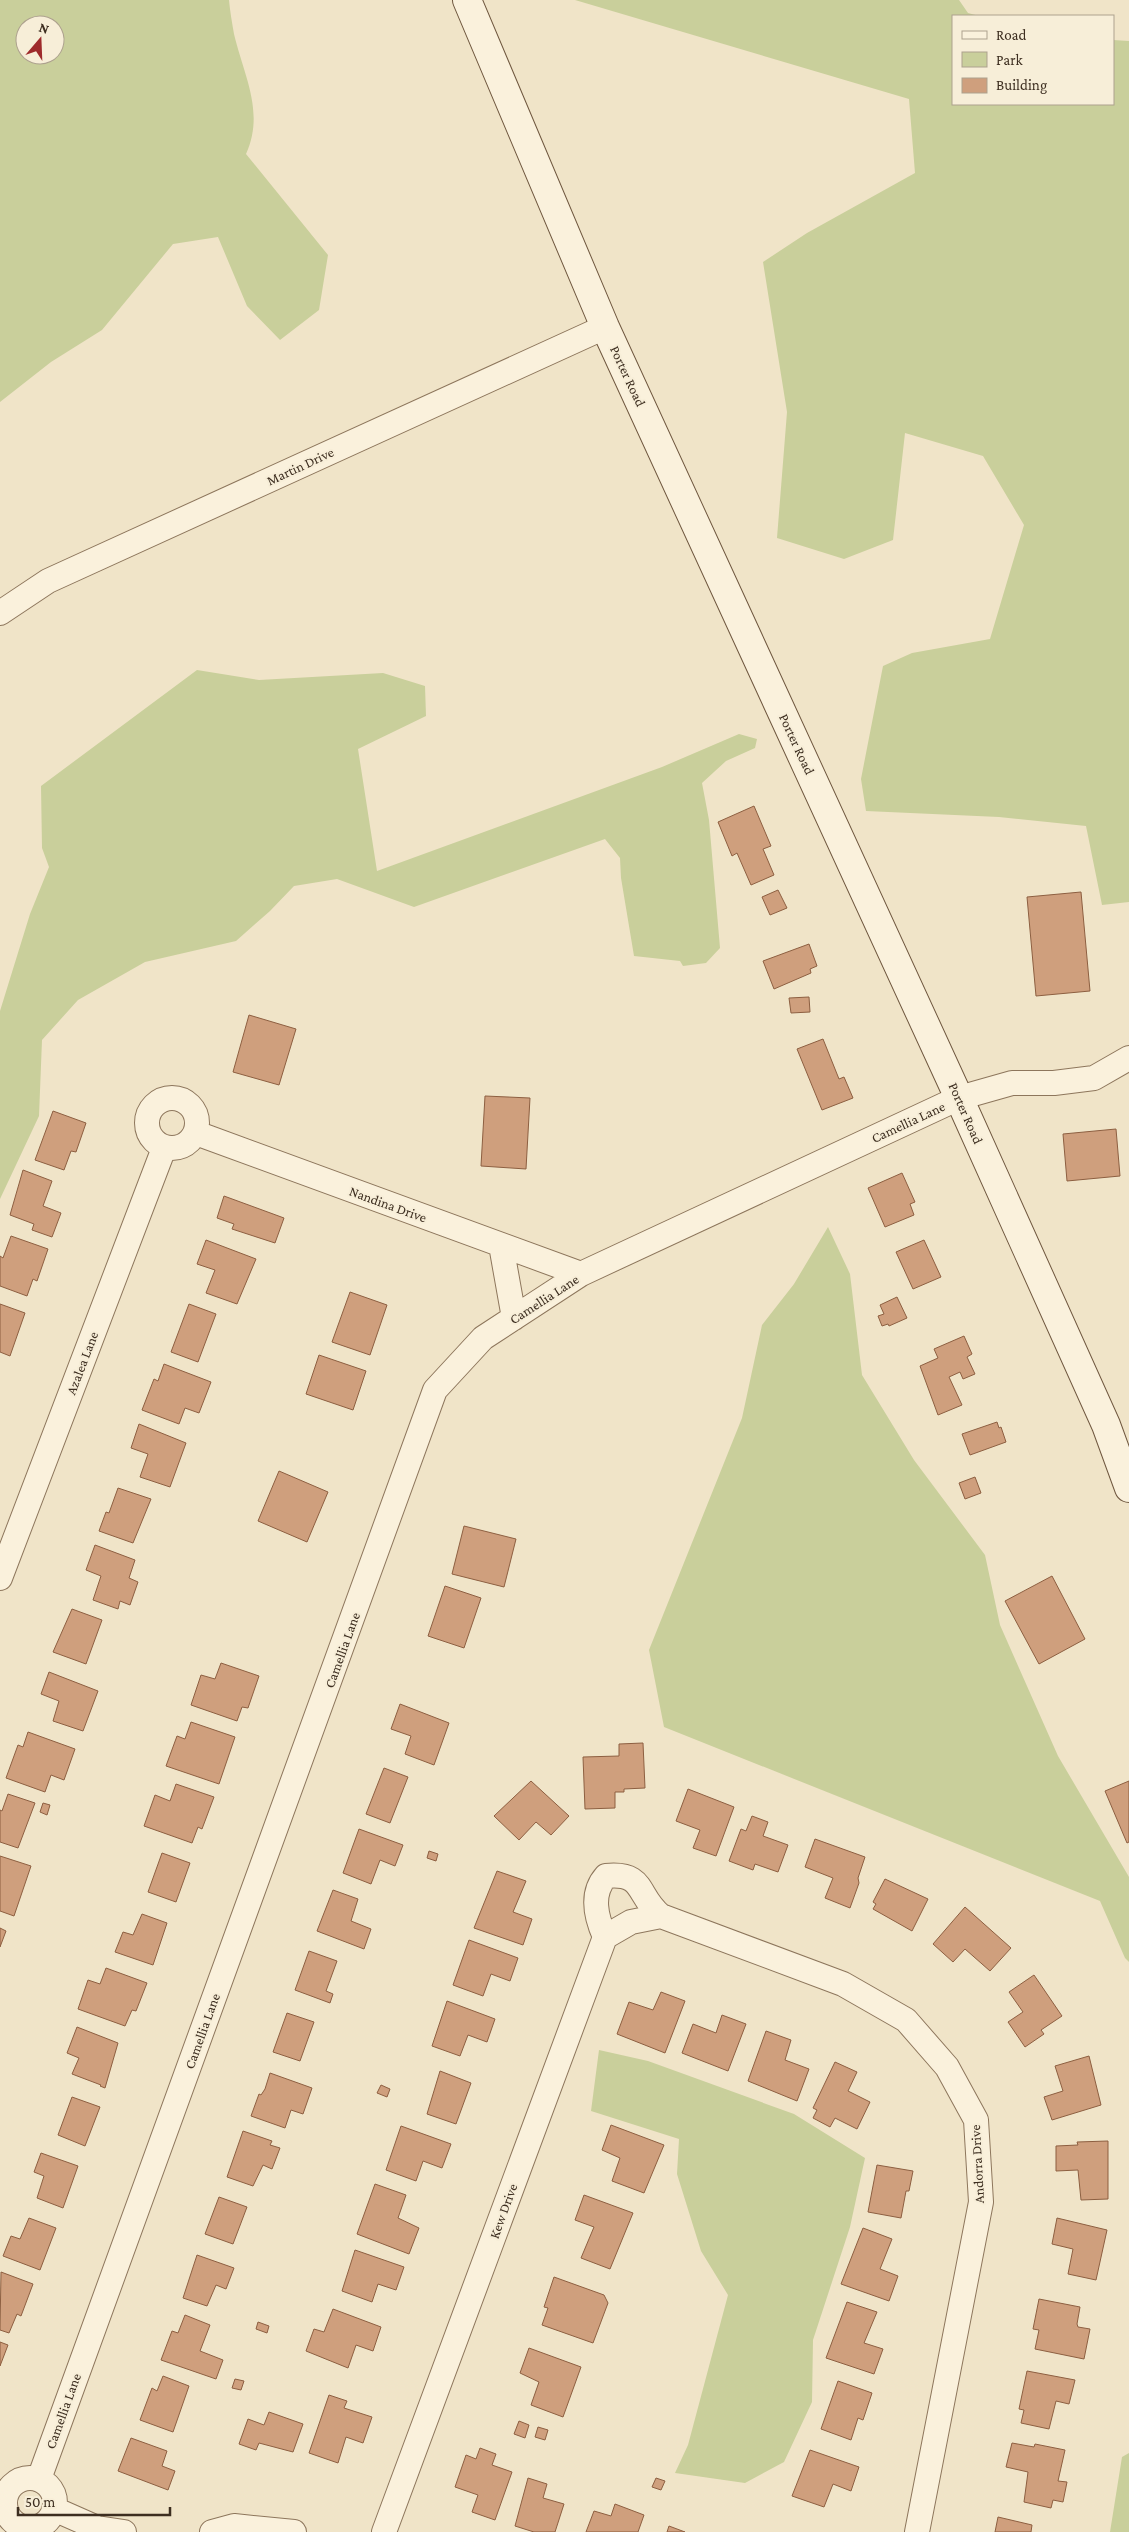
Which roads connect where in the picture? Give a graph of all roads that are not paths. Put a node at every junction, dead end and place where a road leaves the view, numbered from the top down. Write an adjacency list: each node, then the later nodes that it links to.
1 (467, 0): 2 (main road, Porter Road)
2 (605, 326): 3 (street, Martin Drive); 5 (main road, Porter Road)
3 (0, 613)
4 (1129, 1058): 5 (street, Camellia Lane)
5 (959, 1098): 9 (street, Camellia Lane); 11 (main road, Porter Road)
6 (196, 1133): 7 (street); 7 (street); 8 (street, Nandina Drive)
7 (164, 1148): 12 (street, Azalea Lane)
8 (502, 1245): 9 (street, Nandina Drive); 10 (street)
9 (581, 1274): 10 (street, Camellia Lane)
10 (514, 1318): 15 (street, Camellia Lane)
11 (1129, 1488)
12 (0, 1578)
13 (661, 1916): 14 (street); 14 (street, Andorra Drive); 21 (street, Andorra Drive)
14 (605, 1937): 20 (street, Kew Drive)
15 (39, 2479): 16 (street); 16 (street)
16 (54, 2509): 17 (street)
17 (124, 2532)
18 (212, 2532): 19 (street)
19 (294, 2532)
20 (384, 2532)
21 (917, 2532)

